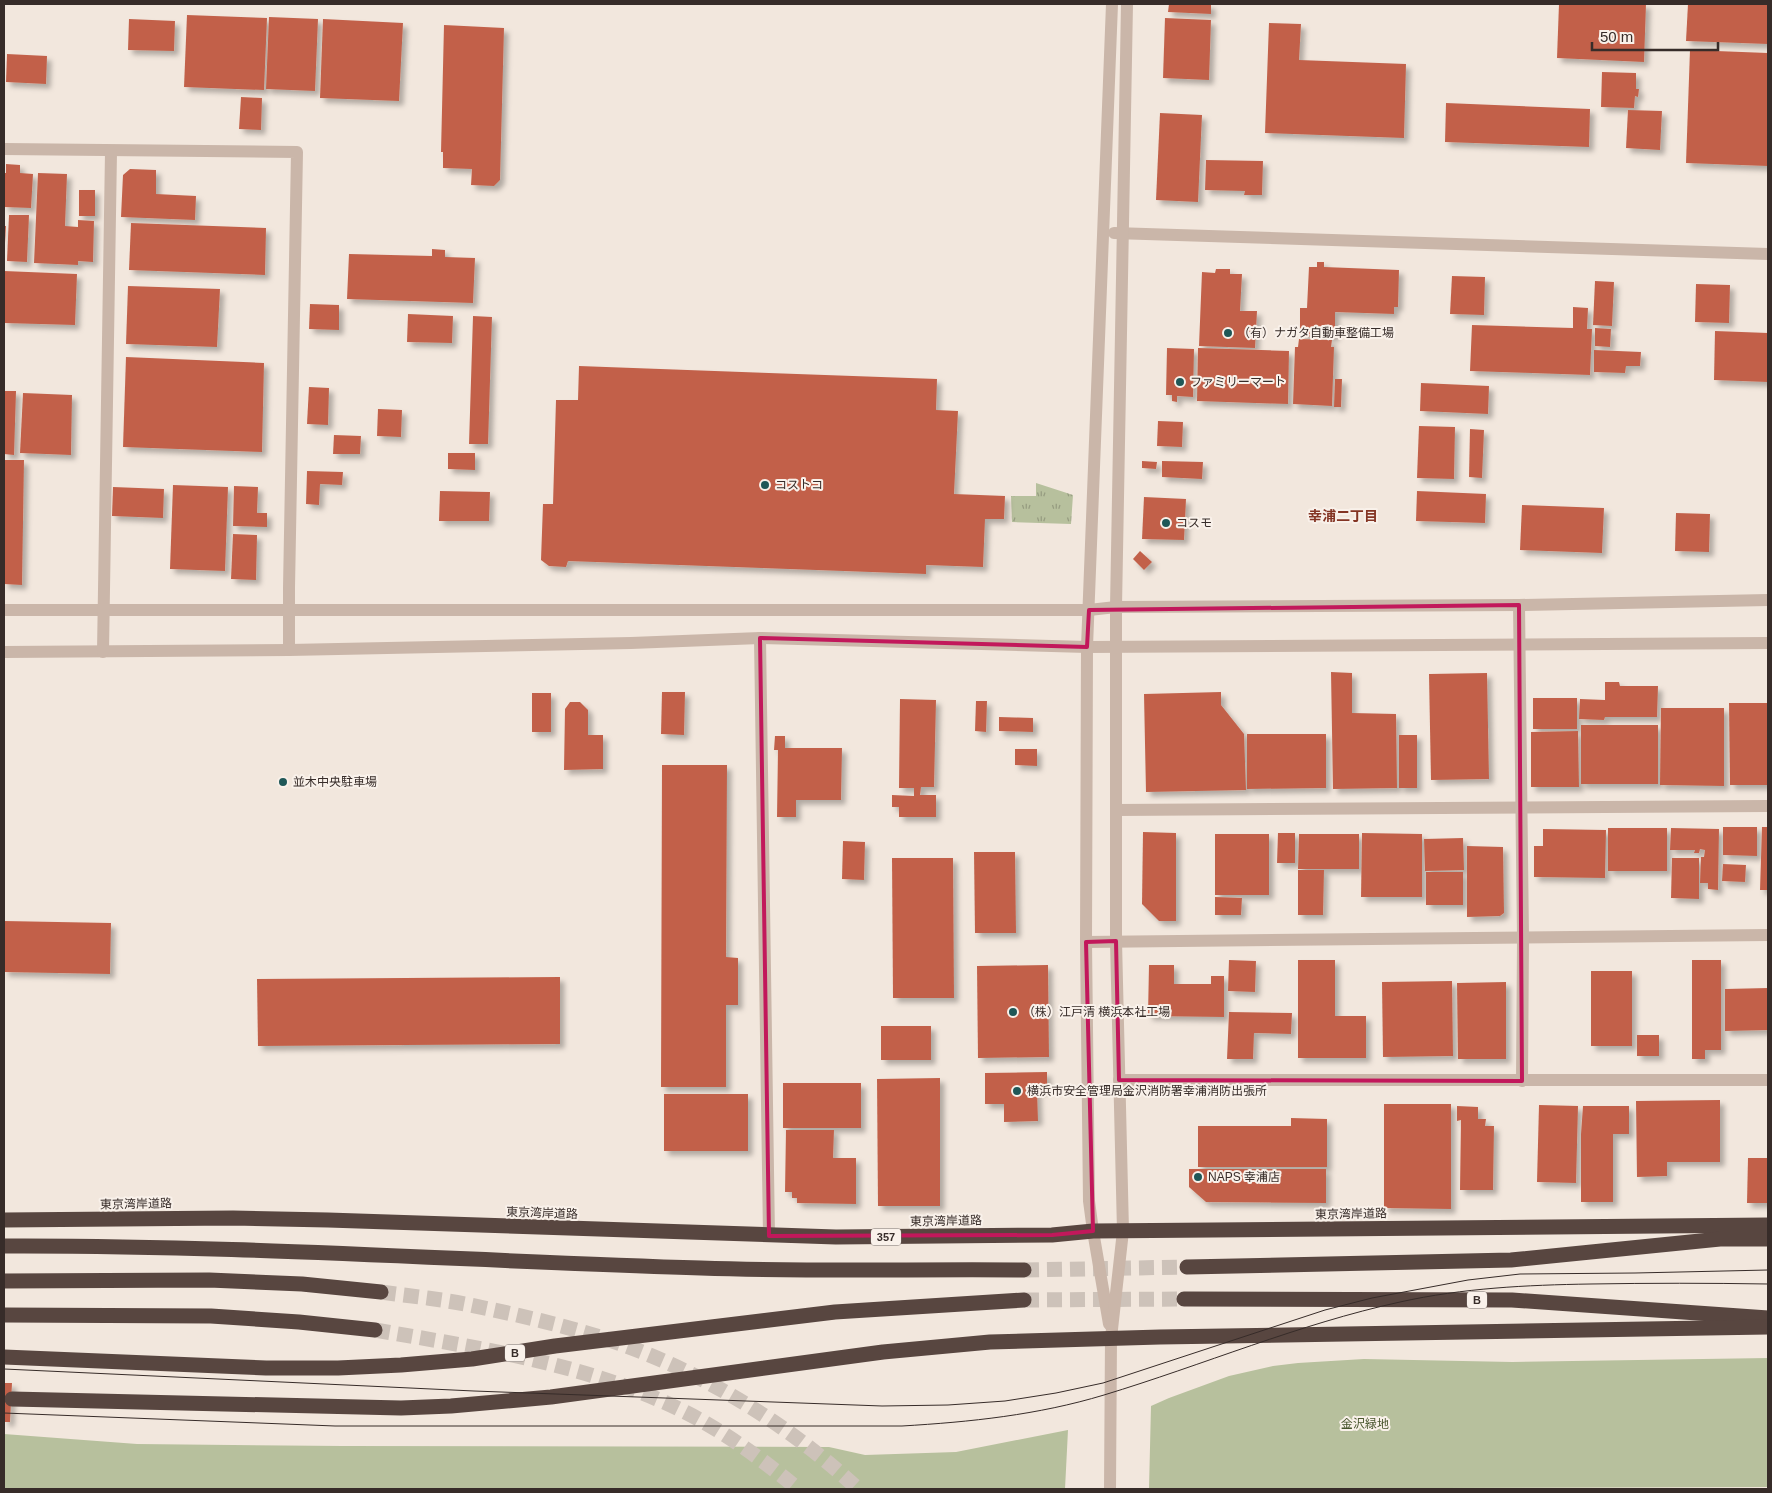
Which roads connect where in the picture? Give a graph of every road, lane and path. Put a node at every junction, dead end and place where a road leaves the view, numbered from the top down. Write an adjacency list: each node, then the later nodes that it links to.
1 (1112, 4): 5 (street)
2 (1127, 4): 6 (street)
3 (4, 149): 4 (street)
4 (110, 152): 11 (street); 12 (street)
5 (1104, 232): 6 (street); 14 (street)
6 (1122, 233): 7 (street); 10 (street)
7 (1768, 254)
8 (1768, 600): 9 (street)
9 (1519, 605): 10 (street); 17 (street)
10 (1116, 607): 14 (street); 18 (street)
11 (103, 609): 12 (street); 13 (street); 22 (street)
12 (288, 609): 14 (street); 20 (street)
13 (4, 610)
14 (1089, 610): 19 (street)
15 (760, 638): 19 (street); 20 (street); 37 (street)
16 (1768, 643): 17 (street)
17 (1519, 645): 18 (street); 24 (street)
18 (1117, 646): 19 (street); 25 (street)
19 (1087, 647): 29 (street)
20 (289, 650): 22 (street)
21 (4, 652): 22 (street)
22 (103, 652)
23 (1768, 806): 24 (street)
24 (1521, 808): 25 (street); 27 (street)
25 (1116, 810): 28 (street)
26 (1768, 935): 27 (street)
27 (1523, 938): 28 (street); 32 (street)
28 (1116, 941): 29 (street); 30 (street)
29 (1086, 942): 35 (street)
30 (1119, 1080): 32 (street); 36 (street)
31 (1768, 1080): 32 (street)
32 (1522, 1081)
33 (4, 1220): 37 (highway, 東京湾岸道路 / 357)
34 (1768, 1224): 36 (highway, 東京湾岸道路 / 357)
35 (1092, 1231): 36 (highway, 東京湾岸道路 / 357); 37 (highway, 東京湾岸道路 / 357); 50 (street)
36 (1123, 1231): 50 (street)
37 (769, 1236)
38 (1768, 1239): 40 (highway)
39 (4, 1246): 41 (highway)
40 (1187, 1266)
41 (1024, 1270)
42 (4, 1281): 43 (highway)
43 (381, 1292)
44 (1184, 1299): 47 (highway, B)
45 (1024, 1300): 51 (highway, B)
46 (4, 1316): 49 (highway)
47 (1768, 1318)
48 (1768, 1327): 50 (highway)
49 (375, 1330)
50 (1112, 1338): 52 (highway); 53 (street)
51 (4, 1357)
52 (12, 1399)
53 (1110, 1489)

